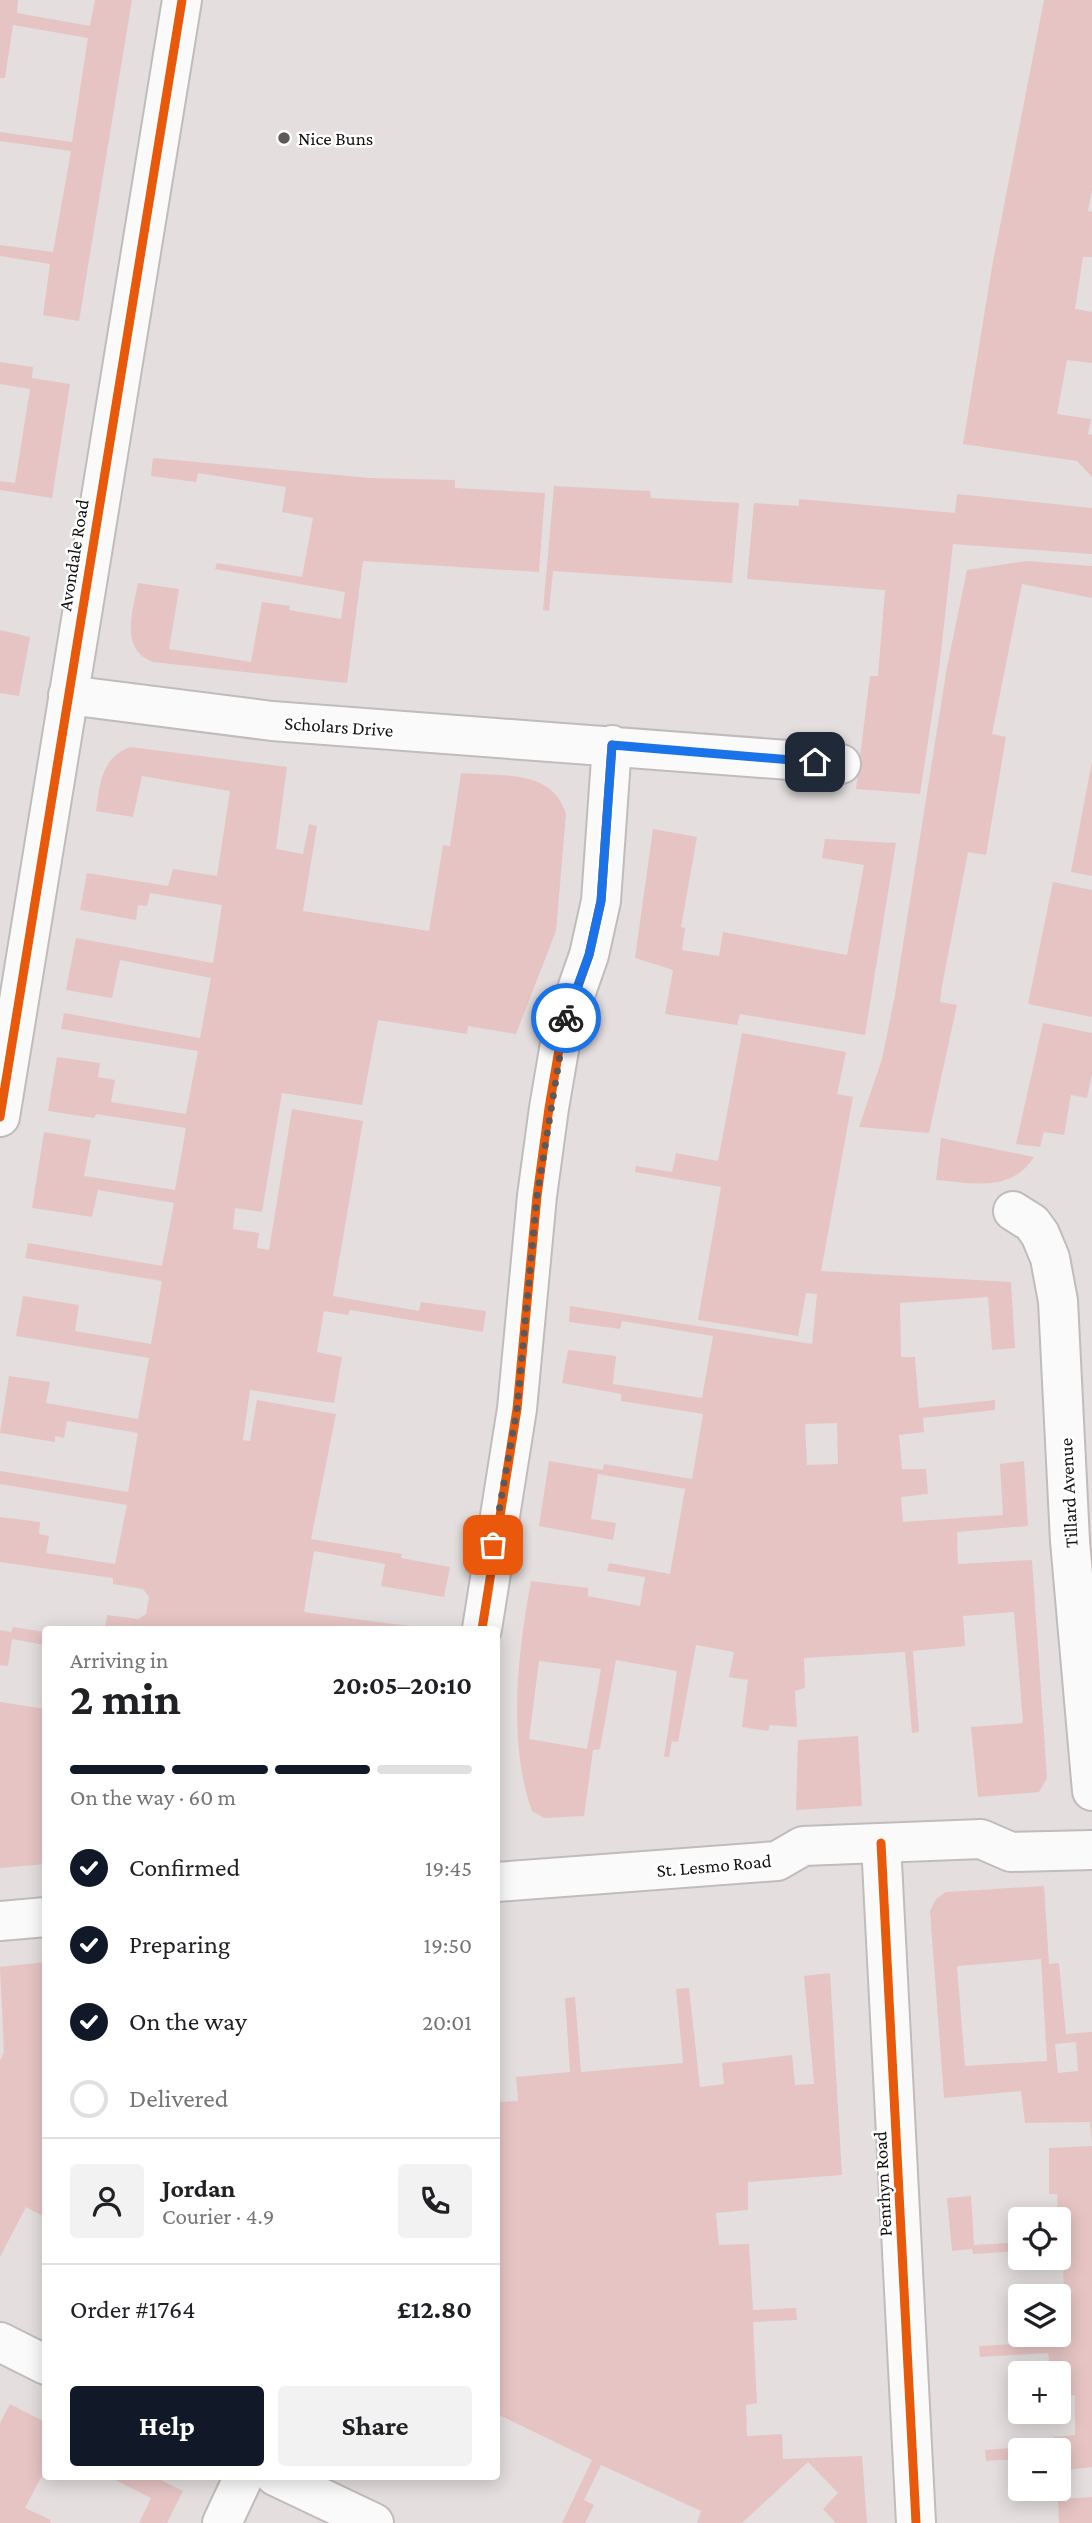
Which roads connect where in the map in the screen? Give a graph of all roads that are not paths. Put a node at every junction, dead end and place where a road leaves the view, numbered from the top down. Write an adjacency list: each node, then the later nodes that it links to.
1 (182, 0): 2 (street, Avondale Road)
2 (68, 695): 3 (street, Scholars Drive); 5 (street, Avondale Road)
3 (612, 745): 4 (street, Scholars Drive); 7 (street)
4 (841, 764)
5 (0, 1116)
6 (1013, 1210): 8 (street, Tillard Avenue)
7 (482, 1626)
8 (1092, 1791)
9 (881, 1843): 10 (street, St. Lesmo Road); 11 (street, St. Lesmo Road); 20 (street, Penrhyn Road)
10 (1092, 1850)
11 (500, 1882)
12 (42, 1917): 13 (street)
13 (0, 1921)
14 (0, 2342): 15 (street)
15 (42, 2363)
16 (242, 2480): 18 (street)
17 (283, 2480): 19 (street)
18 (222, 2523)
19 (374, 2523)
20 (916, 2523)

